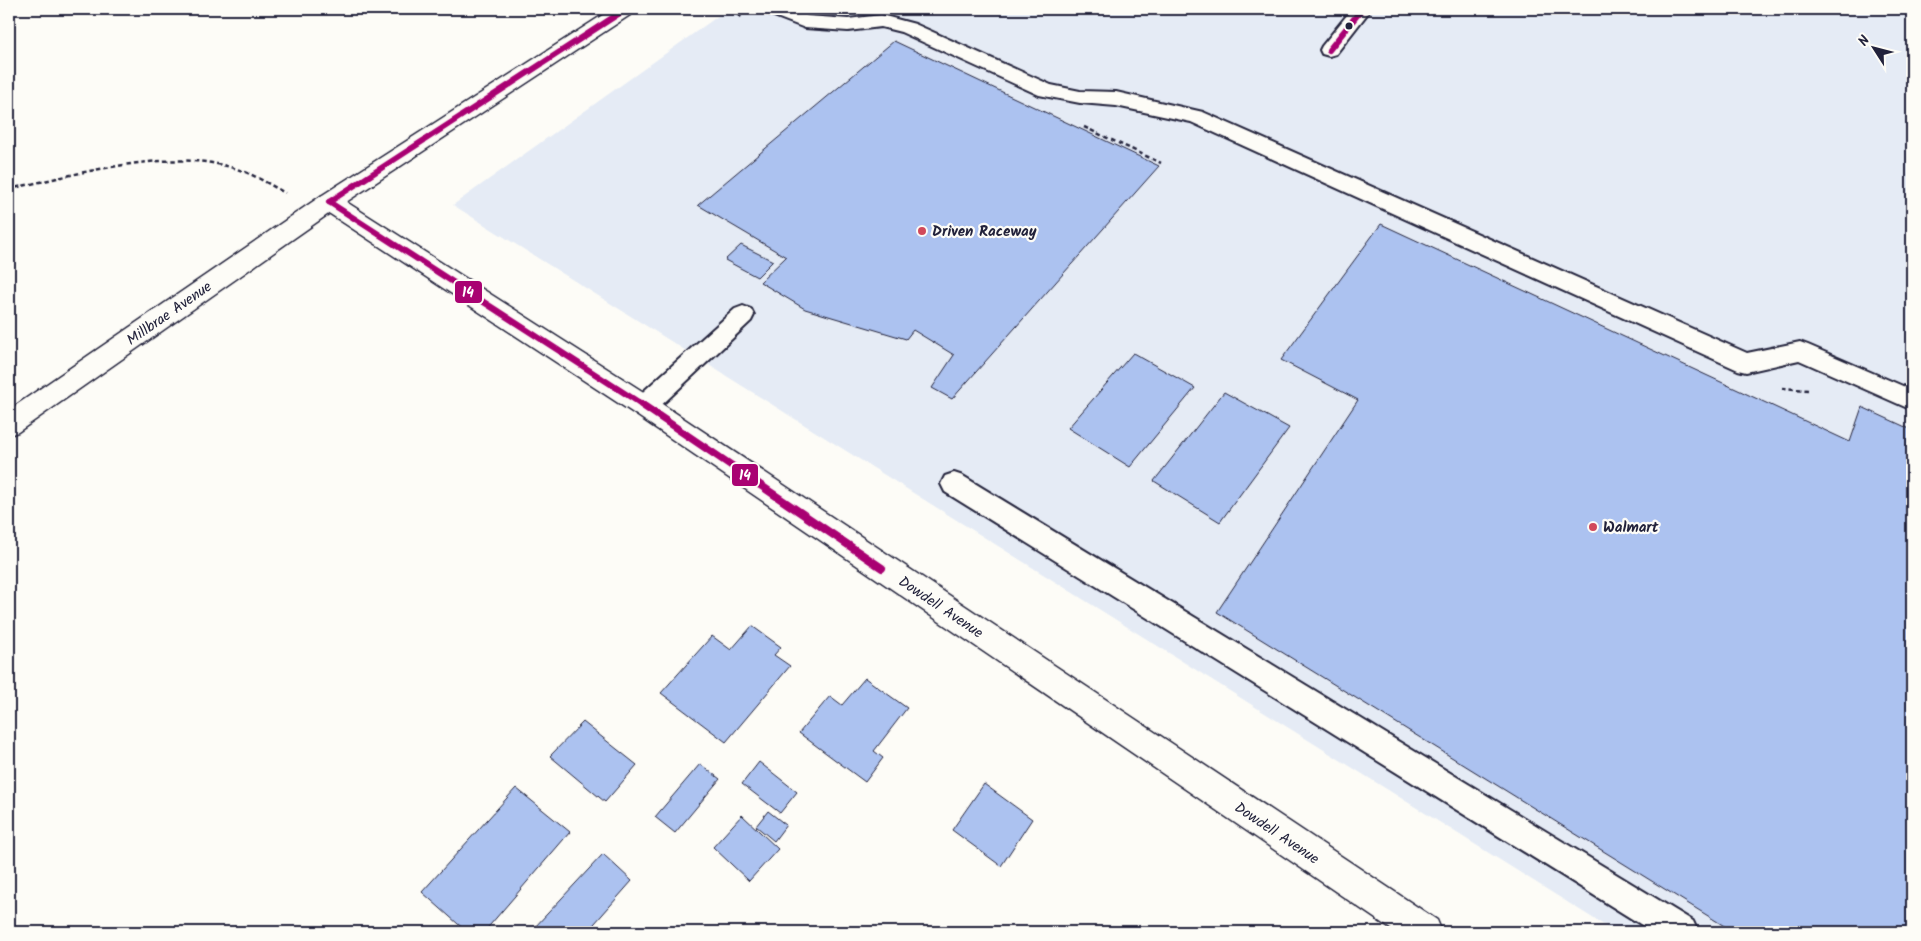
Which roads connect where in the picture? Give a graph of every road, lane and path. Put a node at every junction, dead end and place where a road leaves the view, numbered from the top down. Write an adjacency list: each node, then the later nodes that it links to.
1 (626, 9): 8 (street, Millbrae Avenue)
2 (716, 9): 5 (path)
3 (772, 9): 10 (lane)
4 (1362, 9): 6 (lane)
5 (747, 20)
6 (1328, 50)
7 (9, 189): 8 (path)
8 (323, 206): 11 (street, Dowdell Avenue); 12 (street, Millbrae Avenue)
9 (743, 315): 11 (lane)
10 (1912, 400)
11 (644, 406): 14 (street, Dowdell Avenue)
12 (9, 424)
13 (954, 484): 15 (lane)
14 (1426, 932)
15 (1682, 932)

